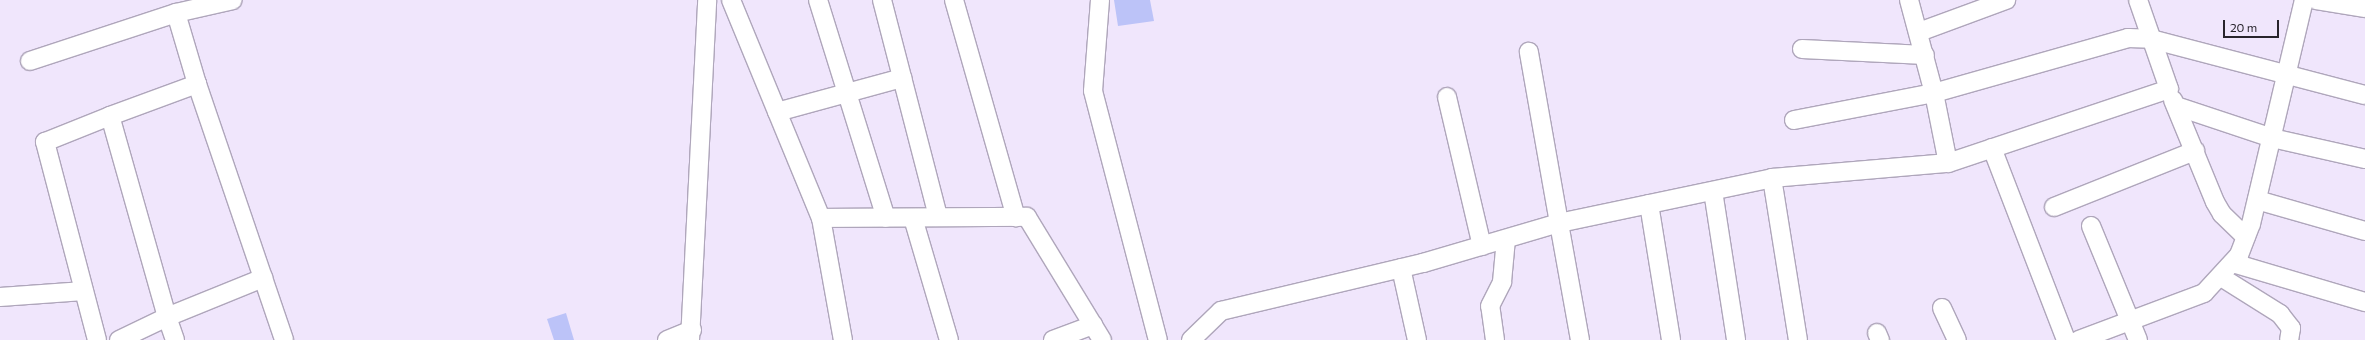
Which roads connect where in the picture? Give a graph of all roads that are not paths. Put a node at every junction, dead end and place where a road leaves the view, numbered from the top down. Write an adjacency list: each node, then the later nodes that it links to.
1 (233, 0): 13 (street)
2 (707, 0): 66 (street)
3 (731, 0): 31 (street)
4 (818, 0): 26 (street)
5 (882, 0): 23 (street)
6 (954, 0): 45 (street)
7 (1100, 0): 75 (street)
8 (1909, 0): 16 (street)
9 (2006, 0): 16 (street)
10 (2138, 0): 17 (street)
11 (2304, 0): 22 (street)
12 (2316, 0): 14 (street)
13 (196, 4): 15 (street)
14 (2365, 8)
15 (176, 13): 21 (street); 24 (street)
16 (1919, 32): 20 (street)
17 (2151, 39): 22 (street); 25 (street); 27 (street)
18 (1802, 49): 20 (street)
19 (1529, 52): 49 (street)
20 (1925, 55): 27 (street)
21 (30, 61)
22 (2287, 74): 28 (street); 34 (street)
23 (902, 78): 26 (street); 44 (street)
24 (197, 84): 32 (street); 58 (street)
25 (2169, 89): 30 (street); 35 (street)
26 (847, 94): 31 (street); 47 (street)
27 (1934, 94): 33 (street); 38 (street)
28 (2365, 95)
29 (1447, 98): 54 (street)
30 (2176, 106): 34 (street); 36 (street)
31 (777, 112): 46 (street)
32 (110, 116): 59 (street); 63 (street)
33 (1794, 120)
34 (2272, 138): 37 (street); 41 (street)
35 (1992, 148): 38 (street); 84 (street)
36 (2195, 151): 43 (street); 52 (street)
37 (2365, 159)
38 (1948, 163): 39 (street)
39 (1772, 178): 40 (street); 82 (street)
40 (1713, 191): 42 (street); 81 (street)
41 (2257, 200): 51 (street); 52 (street)
42 (1649, 204): 49 (street); 80 (street)
43 (2054, 207)
44 (938, 217): 45 (street); 48 (street)
45 (1016, 217): 65 (street)
46 (821, 218): 47 (street); 72 (street)
47 (886, 218): 48 (street)
48 (912, 218): 73 (street)
49 (1559, 223): 53 (street); 79 (street)
50 (2091, 226): 64 (street)
51 (2365, 231)
52 (2246, 237): 55 (street)
53 (1506, 239): 54 (street); 78 (street)
54 (1482, 246): 56 (street)
55 (2233, 263): 57 (street); 61 (street)
56 (1400, 268): 76 (street); 77 (street)
57 (2221, 277): 64 (street); 87 (street)
58 (263, 278): 63 (street); 70 (street)
59 (84, 291): 60 (street); 67 (street)
60 (0, 297)
61 (2365, 302)
62 (1942, 308): 83 (street)
63 (167, 317): 68 (street); 69 (street)
64 (2130, 321): 85 (street); 86 (street)
65 (1098, 332): 74 (street)
66 (691, 335): 71 (street)
67 (97, 340)
68 (119, 340)
69 (175, 340)
70 (284, 340)
71 (667, 340)
72 (843, 340)
73 (949, 340)
74 (1053, 340)
75 (1158, 340)
76 (1191, 340)
77 (1417, 340)
78 (1495, 340)
79 (1580, 340)
80 (1671, 340)
81 (1736, 340)
82 (1798, 340)
83 (1957, 340)
84 (2066, 340)
85 (2079, 340)
86 (2138, 340)
87 (2289, 340)

